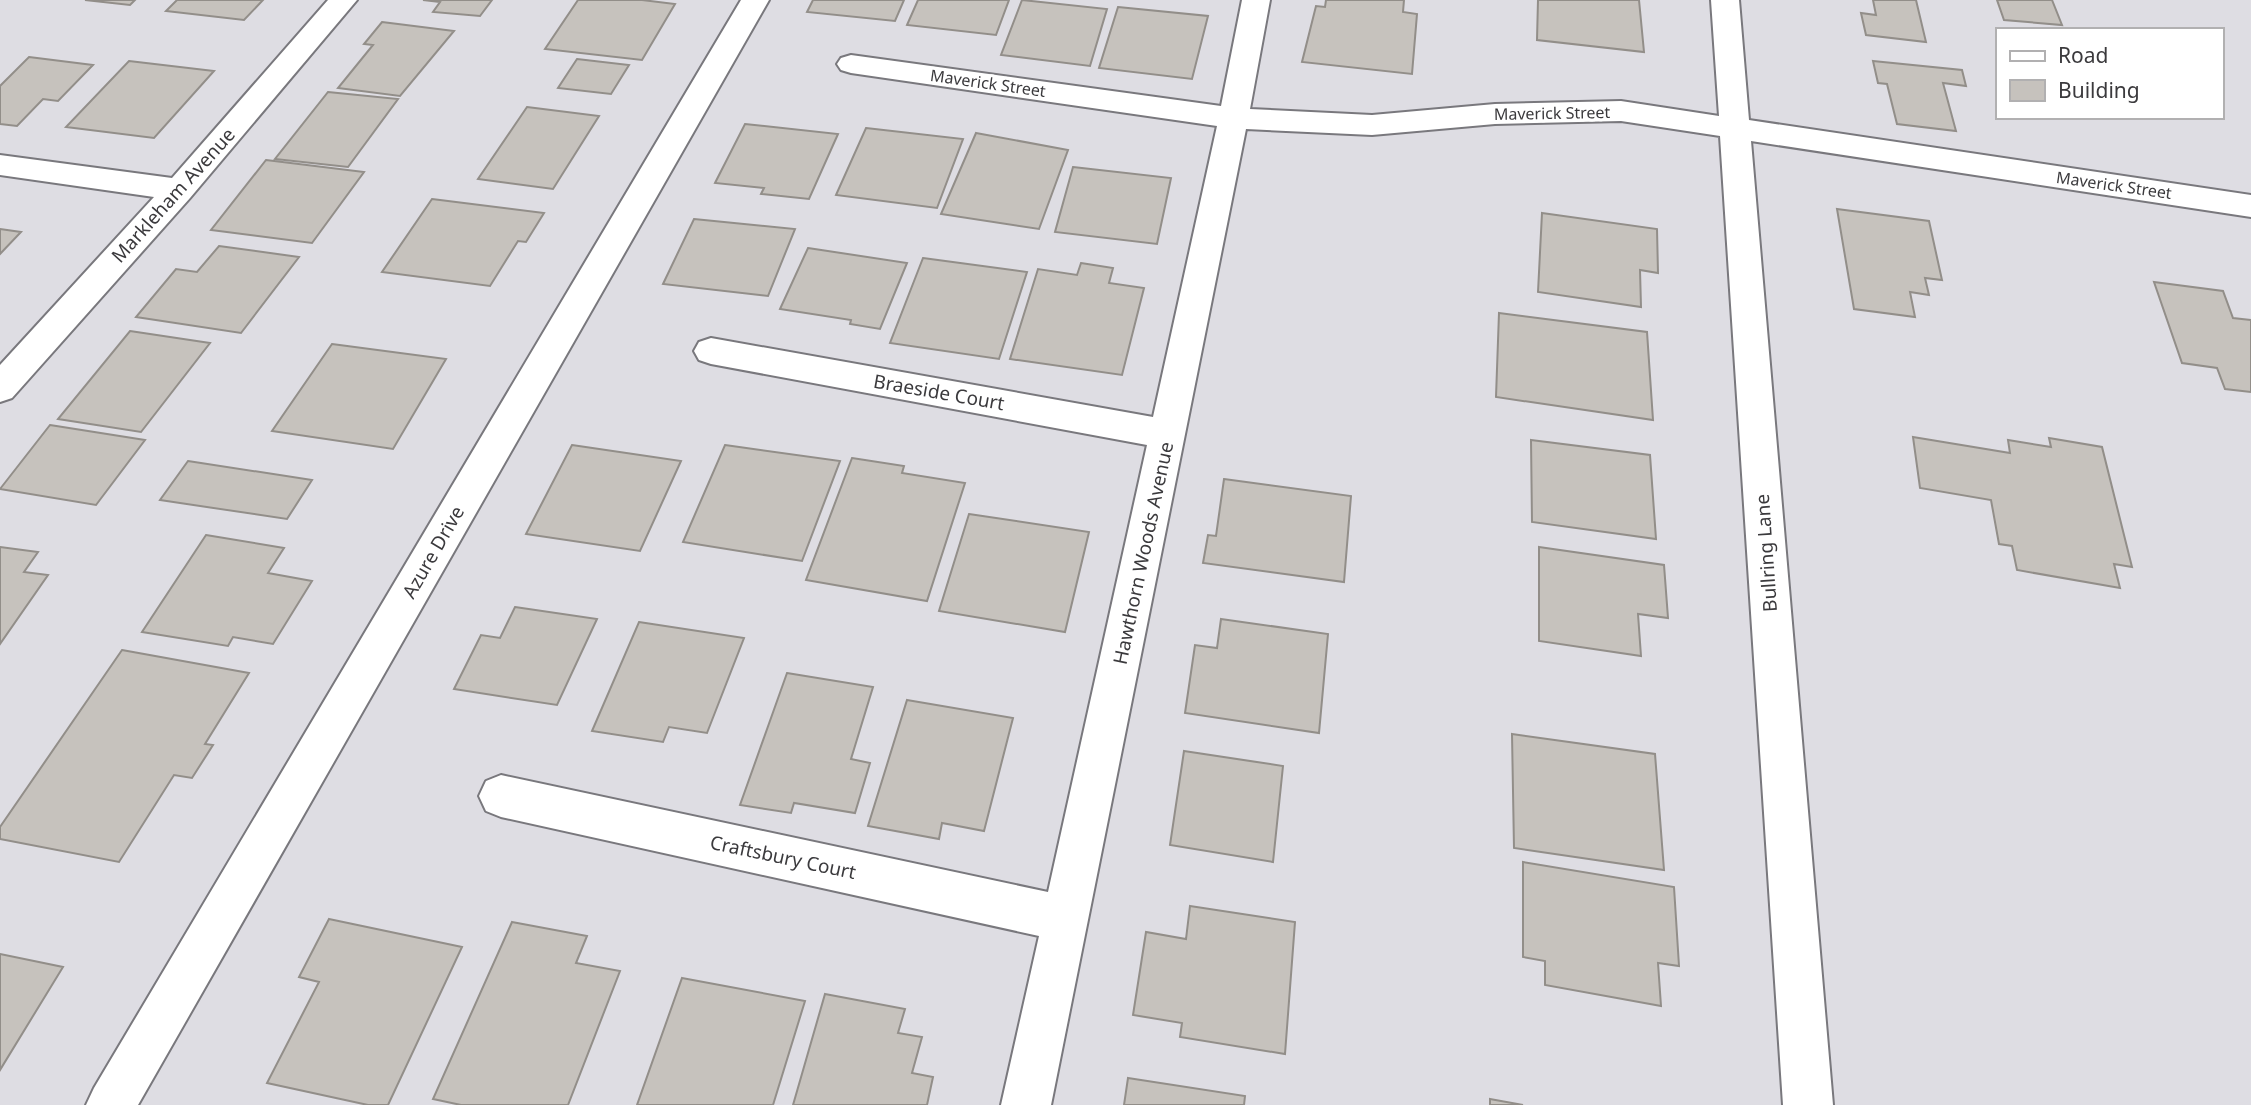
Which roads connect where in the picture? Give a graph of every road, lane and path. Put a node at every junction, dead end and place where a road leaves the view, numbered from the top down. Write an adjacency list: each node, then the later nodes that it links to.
1 (343, 0): 9 (street, Markleham Avenue)
2 (755, 0): 16 (street, Azure Drive)
3 (1256, 0): 6 (street, Hawthorn Woods Avenue)
4 (1725, 0): 7 (street, Bullring Lane)
5 (851, 64): 6 (street, Maverick Street)
6 (1233, 118): 7 (street, Maverick Street); 13 (street, Hawthorn Woods Avenue)
7 (1734, 129): 10 (street, Maverick Street); 18 (street, Bullring Lane)
8 (0, 165): 9 (street)
9 (179, 190): 12 (street, Markleham Avenue)
10 (2251, 206)
11 (711, 351): 13 (street, Braeside Court)
12 (0, 388)
13 (1168, 434): 15 (street, Hawthorn Woods Avenue)
14 (501, 796): 15 (street, Craftsbury Court)
15 (1066, 919): 17 (street, Hawthorn Woods Avenue)
16 (111, 1105)
17 (1026, 1105)
18 (1808, 1105)

